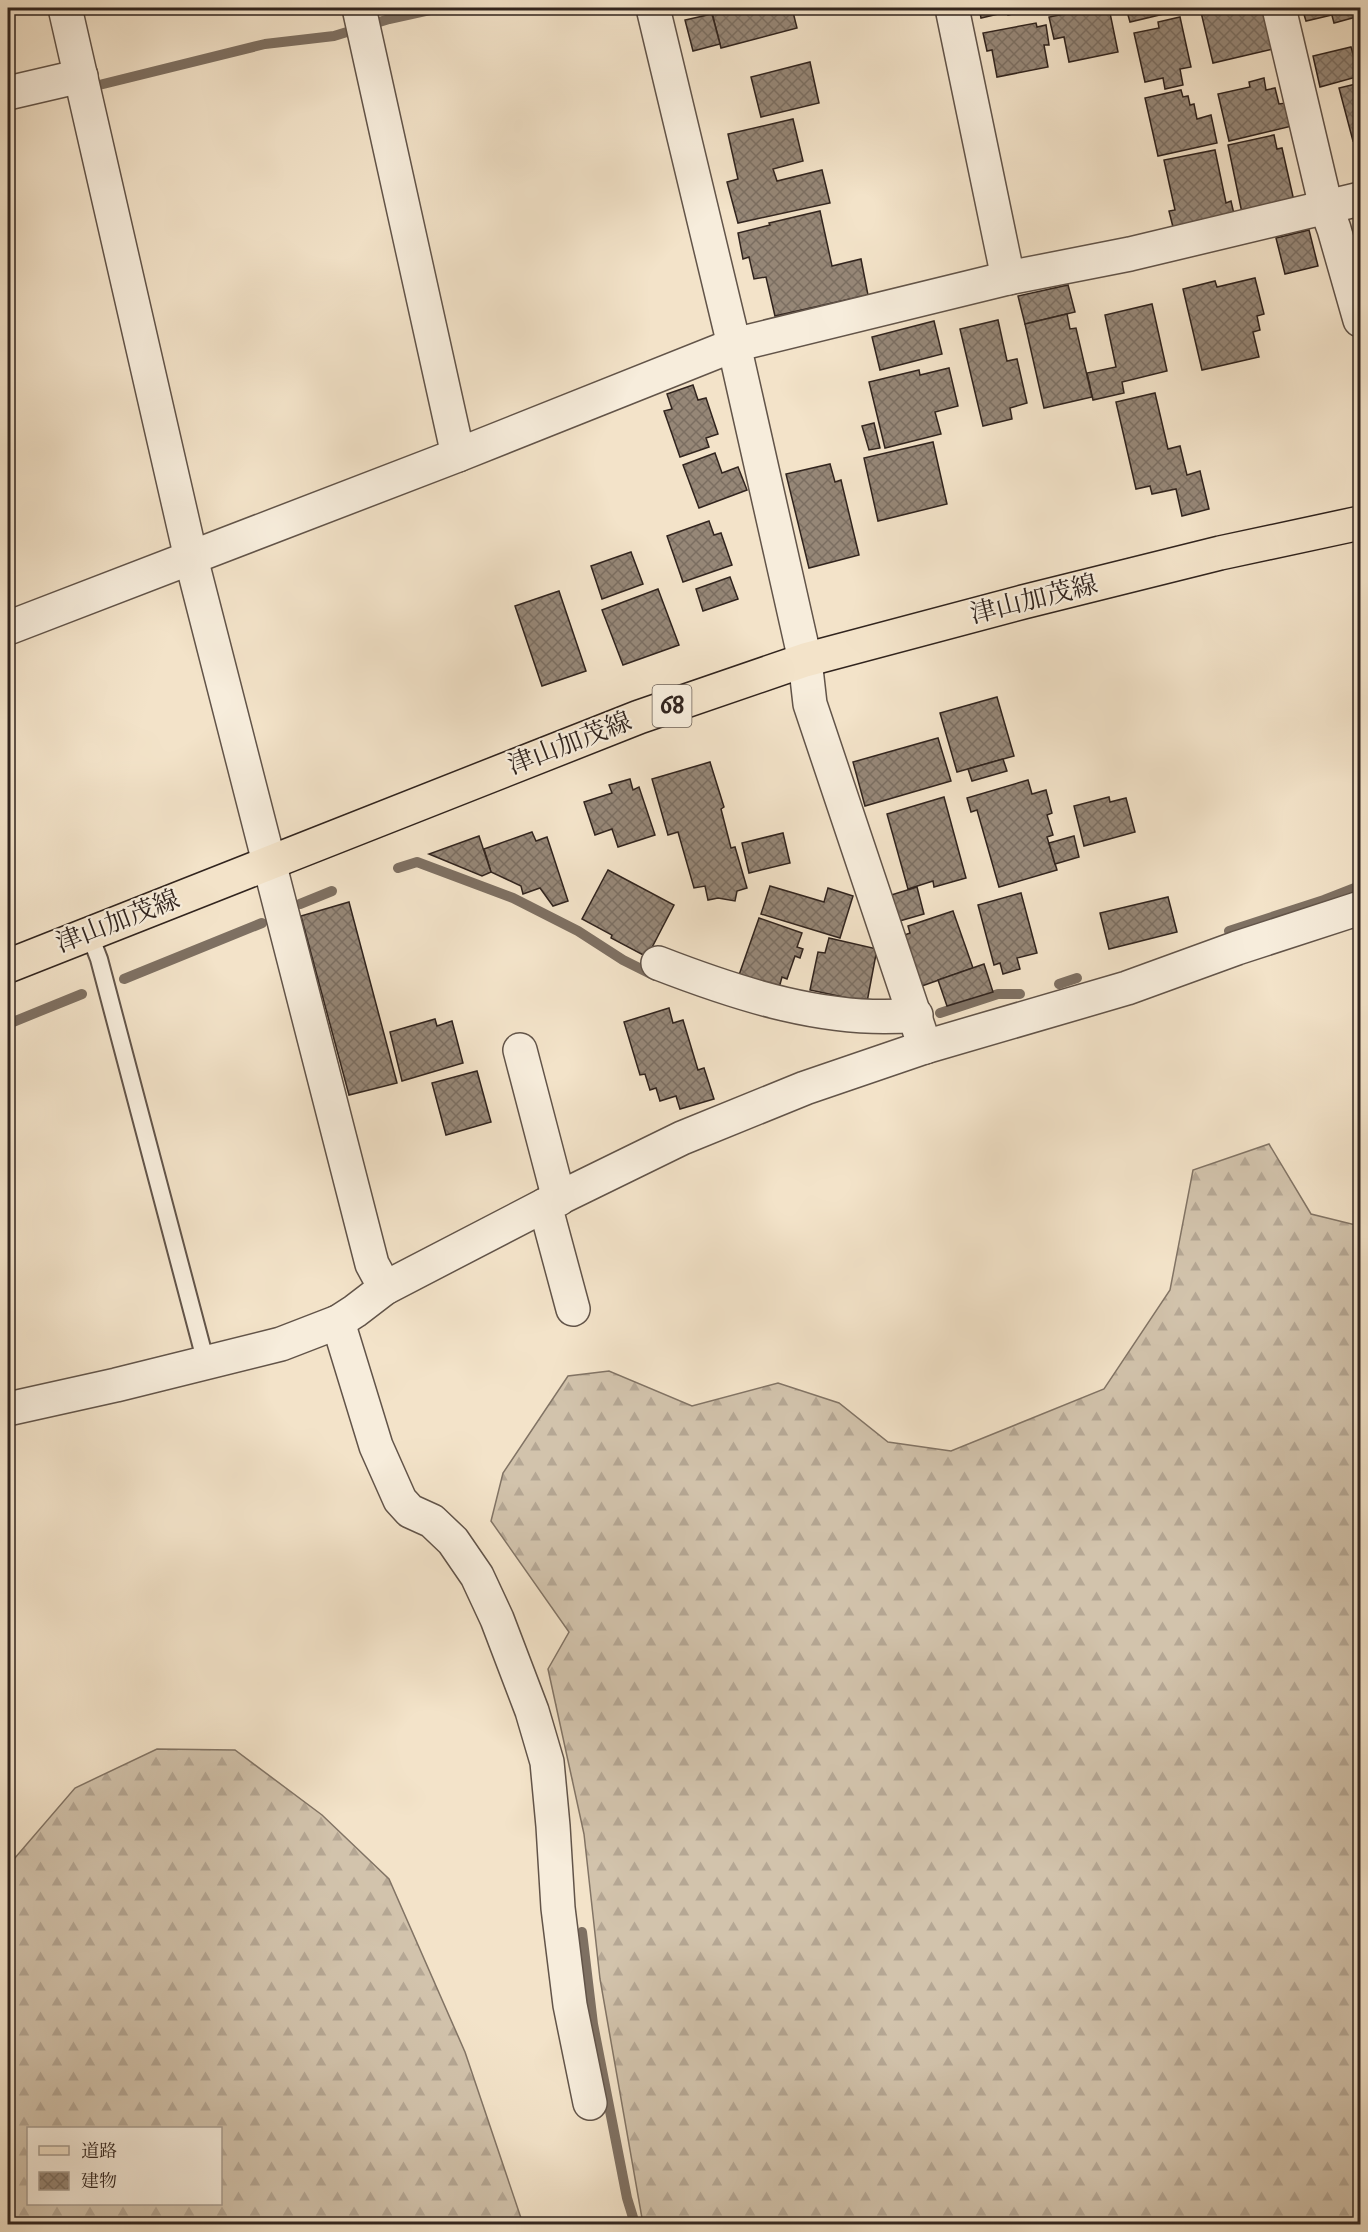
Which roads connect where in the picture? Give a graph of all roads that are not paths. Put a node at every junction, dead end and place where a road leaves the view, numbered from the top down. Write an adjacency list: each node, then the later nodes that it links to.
1 (65, 8): 6 (street)
2 (359, 8): 13 (street)
3 (653, 8): 12 (street)
4 (952, 8): 10 (street)
5 (1279, 8): 9 (street)
6 (84, 86): 7 (street); 15 (street)
7 (8, 93)
8 (1360, 199): 9 (street)
9 (1326, 207): 10 (street); 11 (street)
10 (1008, 278): 12 (street)
11 (1360, 320)
12 (734, 345): 13 (street); 17 (street)
13 (458, 455): 15 (street)
14 (1360, 523): 17 (main road, 津山加茂線 / 68)
15 (191, 558): 16 (street); 18 (street)
16 (8, 628)
17 (805, 660): 18 (main road, 津山加茂線 / 68); 23 (street)
18 (270, 863): 20 (main road, 津山加茂線 / 68); 27 (street)
19 (1360, 908): 24 (street)
20 (89, 933): 22 (main road, 津山加茂線 / 68); 30 (lane)
21 (658, 963): 23 (street)
22 (8, 966)
23 (916, 1015): 24 (street)
24 (925, 1047): 26 (street)
25 (520, 1050): 26 (street)
26 (552, 1202): 27 (street); 28 (street)
27 (385, 1288): 29 (street)
28 (573, 1309)
29 (338, 1322): 30 (street); 32 (street)
30 (206, 1363): 31 (street)
31 (8, 1409)
32 (590, 2103)

